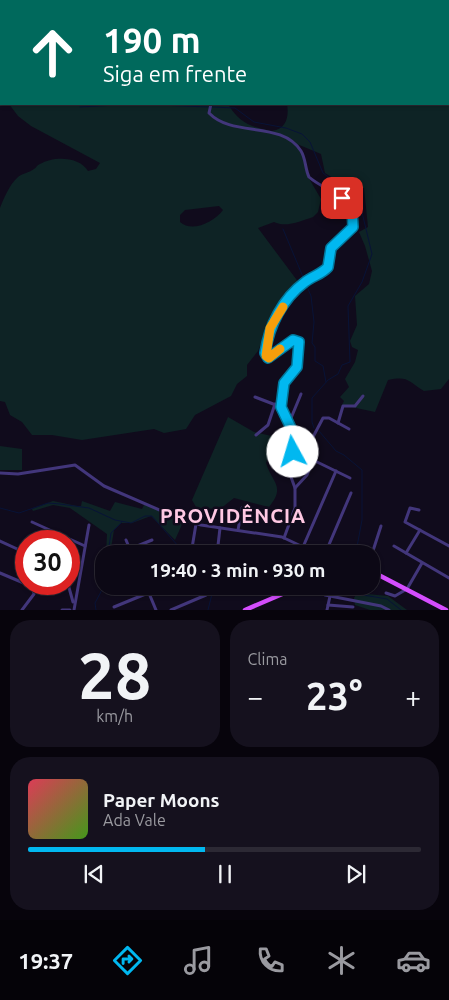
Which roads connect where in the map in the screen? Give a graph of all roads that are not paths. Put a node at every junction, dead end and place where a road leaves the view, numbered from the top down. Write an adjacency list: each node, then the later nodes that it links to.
1 (212, 105): 6 (street)
2 (301, 394): 7 (street)
3 (363, 396): 8 (street)
4 (255, 397): 5 (street)
5 (275, 404): 6 (street); 10 (street)
6 (281, 407): 7 (street)
7 (289, 423): 12 (street)
8 (338, 423): 9 (street); 13 (street)
9 (350, 429)
10 (256, 435)
11 (271, 444): 12 (street)
12 (293, 452): 13 (street); 18 (street)
13 (303, 456): 14 (street)
14 (313, 460): 15 (street); 18 (street)
15 (336, 471): 17 (street); 38 (street)
16 (0, 473): 23 (street)
17 (350, 478)
18 (295, 488): 29 (street)
19 (351, 493): 39 (street)
20 (242, 508): 27 (street)
21 (418, 510): 28 (street)
22 (32, 522): 41 (street)
23 (196, 524): 26 (street); 35 (street)
24 (89, 525): 41 (street)
25 (381, 526): 40 (street)
26 (220, 528): 27 (street); 36 (street)
27 (238, 530): 29 (street)
28 (420, 530): 43 (street); 45 (street)
29 (284, 538): 37 (street)
30 (126, 540): 33 (street)
31 (152, 540): 34 (street)
32 (0, 541): 44 (street)
33 (128, 545)
34 (140, 545)
35 (192, 545)
36 (219, 545)
37 (299, 545)
38 (304, 545)
39 (329, 545)
40 (375, 545)
41 (85, 546): 61 (street)
42 (394, 546): 45 (street)
43 (449, 546)
44 (15, 548)
45 (406, 553): 46 (street)
46 (422, 563): 49 (street); 51 (street)
47 (0, 573): 50 (street)
48 (380, 576): 51 (main road)
49 (449, 578)
50 (15, 579)
51 (407, 589): 52 (street); 73 (main road)
52 (386, 593)
53 (33, 595): 65 (street)
54 (71, 595): 61 (street)
55 (144, 595): 64 (street)
56 (150, 595): 68 (street)
57 (206, 595): 69 (street)
58 (280, 595): 70 (main road)
59 (326, 595): 60 (street)
60 (330, 596): 62 (street); 72 (street)
61 (73, 603): 67 (street)
62 (328, 605): 63 (street); 71 (street)
63 (353, 607)
64 (114, 608)
65 (22, 610)
66 (62, 610): 67 (street)
67 (72, 610)
68 (156, 610)
69 (171, 610)
70 (246, 610)
71 (327, 610)
72 (389, 610)
73 (446, 610)

